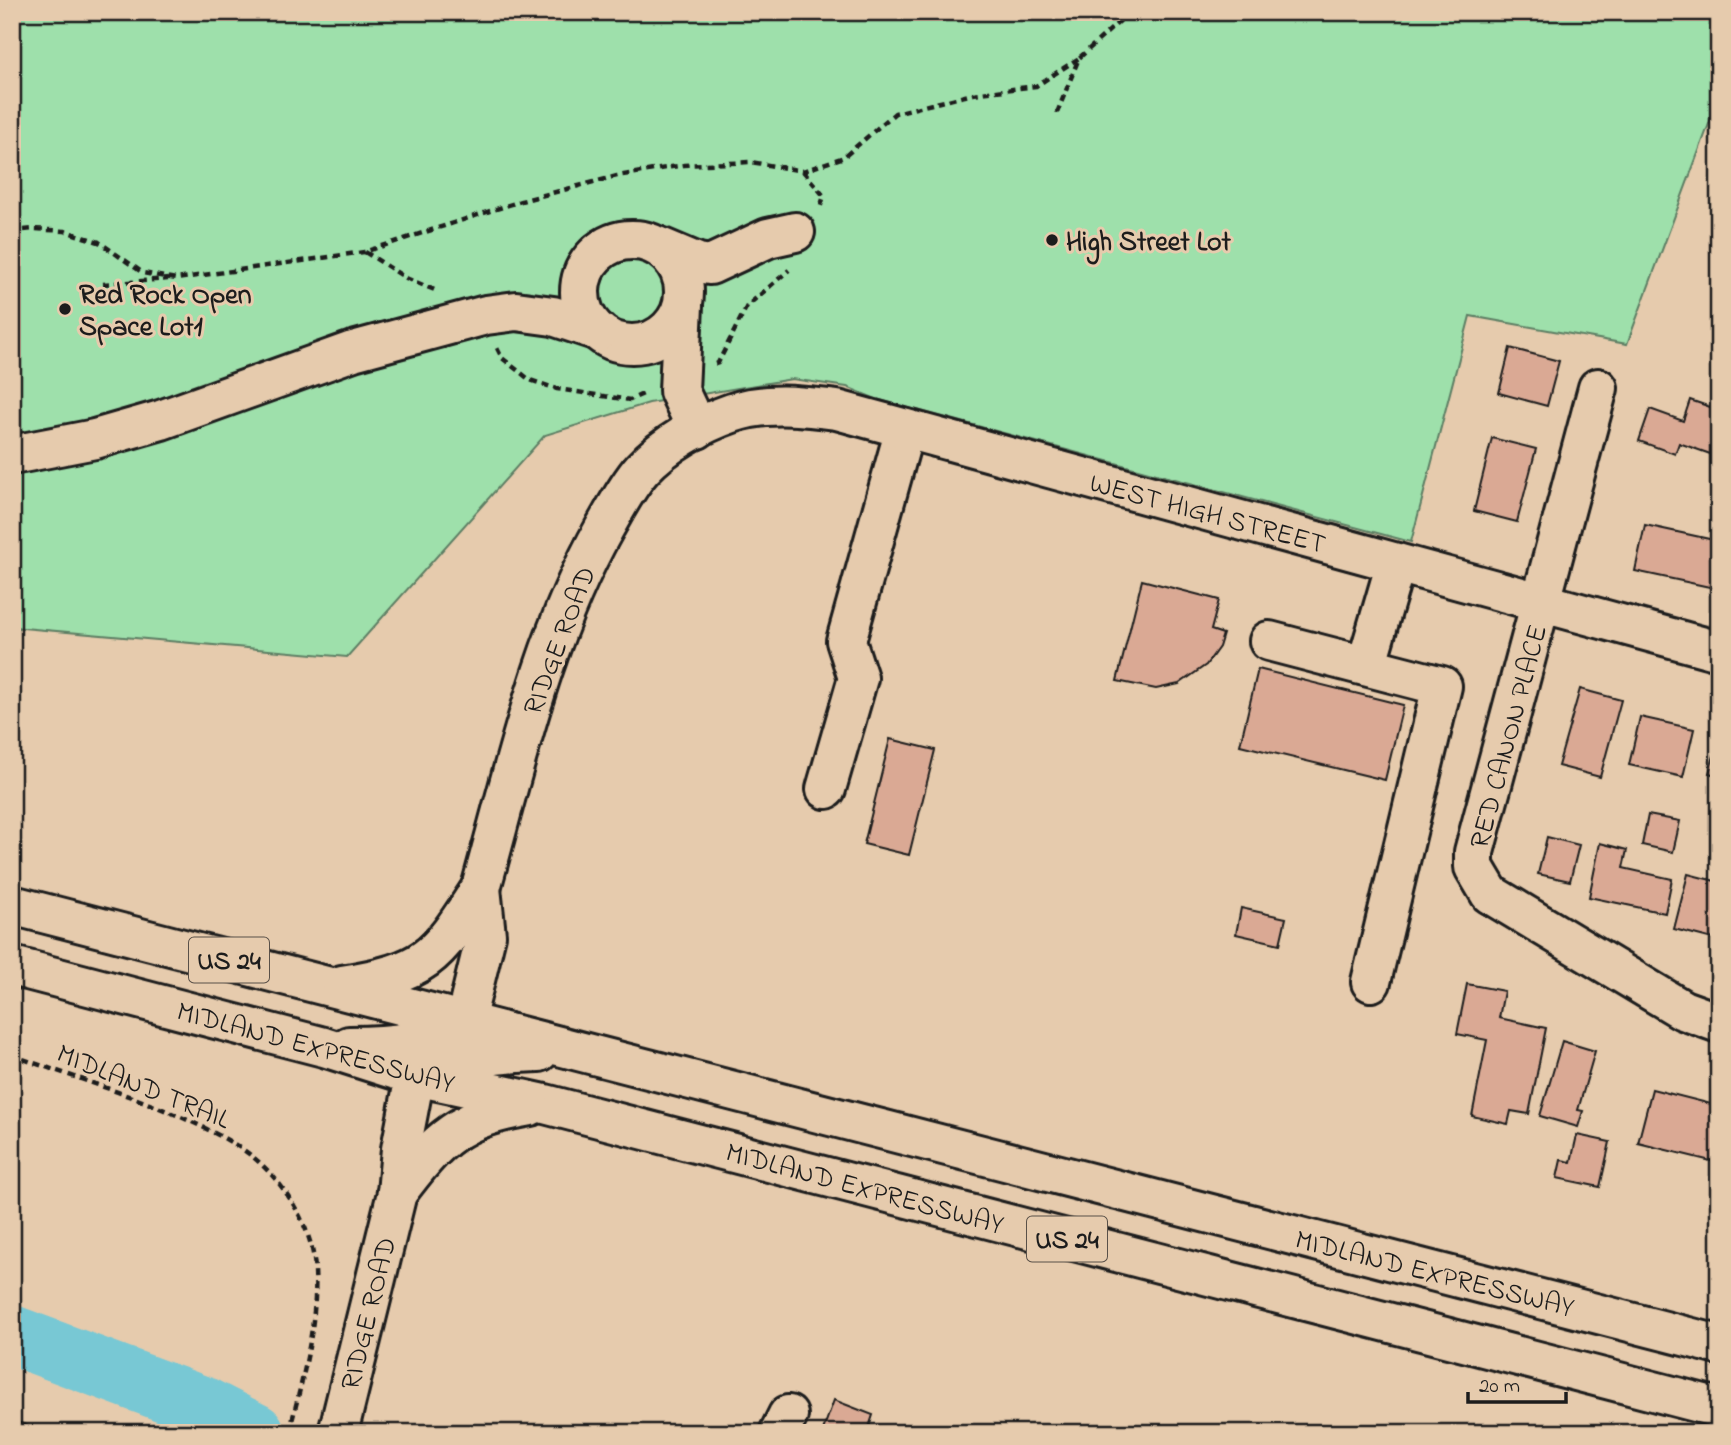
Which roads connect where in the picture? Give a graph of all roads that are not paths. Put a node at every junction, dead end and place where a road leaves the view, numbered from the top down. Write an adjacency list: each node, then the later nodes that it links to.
1 (654, 244): 2 (main road); 3 (main road); 3 (main road)
2 (583, 275): 4 (main road); 5 (main road)
3 (684, 296): 5 (main road); 7 (main road)
4 (516, 311): 5 (main road); 10 (main road)
5 (614, 338): 7 (main road)
6 (1598, 388): 12 (main road, RED CANON PLACE)
7 (679, 391): 8 (main road)
8 (697, 429): 9 (main road, WEST HIGH STREET); 17 (main road, RIDGE ROAD)
9 (905, 429): 11 (main road, WEST HIGH STREET); 16 (main road)
10 (12, 455)
11 (1396, 563): 12 (main road, WEST HIGH STREET); 15 (main road)
12 (1541, 604): 14 (main road, WEST HIGH STREET); 23 (main road, RED CANON PLACE)
13 (1269, 641): 15 (main road)
14 (1719, 651)
15 (1366, 666): 20 (main road)
16 (826, 789)
17 (481, 888): 21 (main road); 22 (main road)
18 (12, 905): 21 (main road, MIDLAND EXPRESSWAY / US 24)
19 (12, 966): 24 (main road, MIDLAND EXPRESSWAY / US 24)
20 (1371, 982)
21 (334, 987): 22 (main road, MIDLAND EXPRESSWAY / US 24)
22 (465, 1021): 24 (main road); 25 (main road, MIDLAND EXPRESSWAY / US 24)
23 (1719, 1023)
24 (324, 1047): 26 (main road, MIDLAND EXPRESSWAY / US 24)
25 (581, 1052): 26 (main road); 29 (main road, MIDLAND EXPRESSWAY / US 24)
26 (415, 1076): 27 (main road, MIDLAND EXPRESSWAY / US 24); 28 (main road, RIDGE ROAD)
27 (545, 1104): 28 (main road); 30 (main road, MIDLAND EXPRESSWAY / US 24)
28 (397, 1193): 31 (main road, RIDGE ROAD)
29 (1719, 1345)
30 (1719, 1408)
31 (340, 1424)

